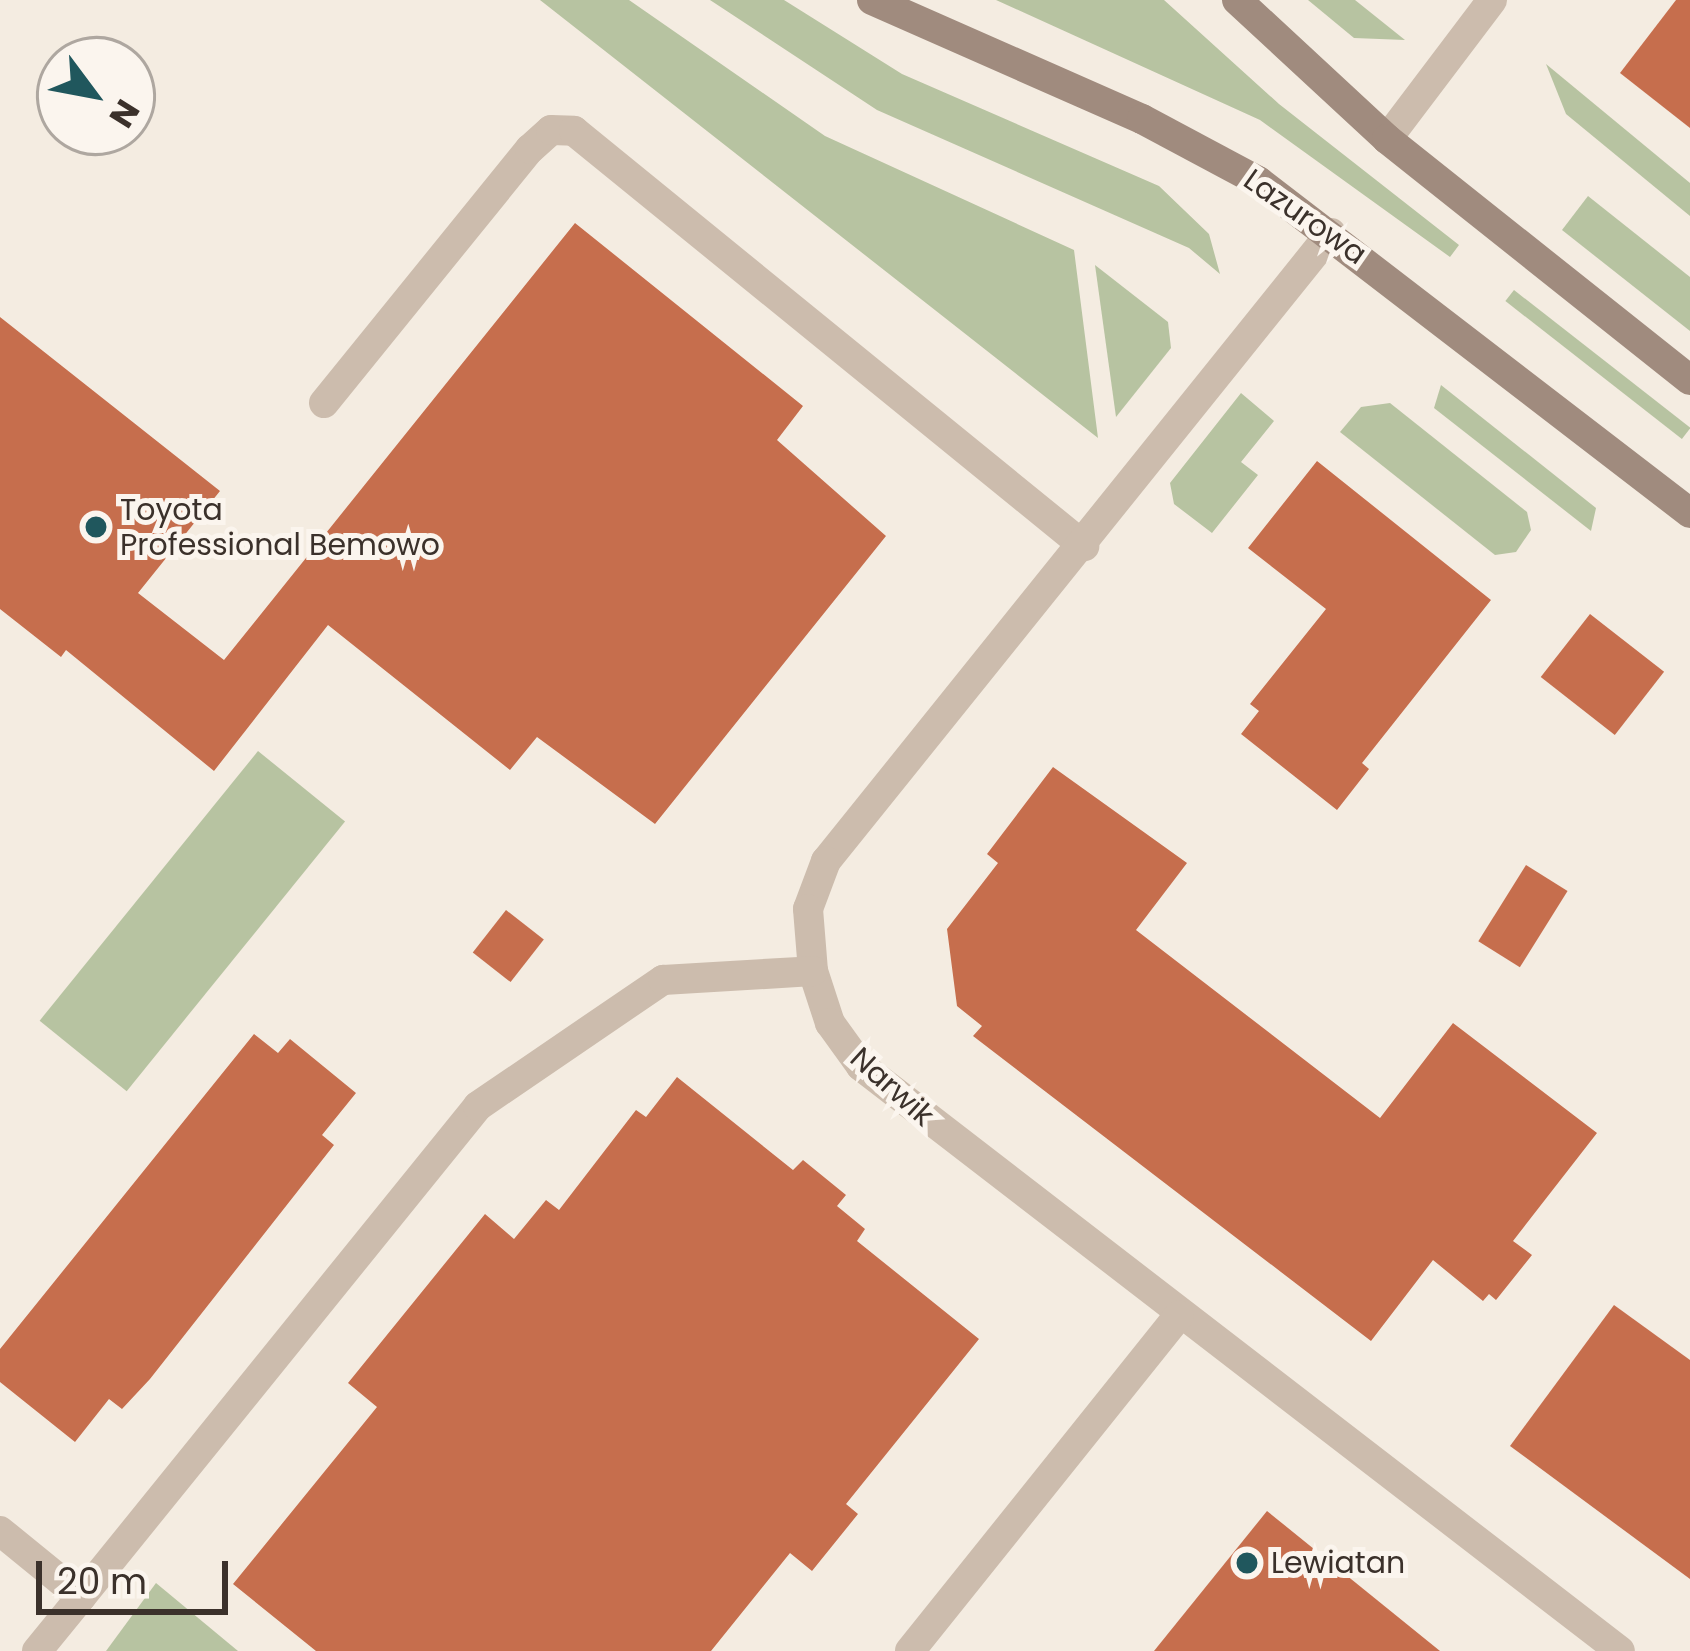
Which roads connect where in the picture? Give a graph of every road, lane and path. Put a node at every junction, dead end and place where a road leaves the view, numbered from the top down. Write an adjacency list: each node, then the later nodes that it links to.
1 (872, 0): 5 (main road, Lazurowa)
2 (1237, 0): 4 (main road)
3 (1492, 0): 4 (street)
4 (1387, 139): 6 (main road)
5 (1331, 232): 8 (main road, Lazurowa); 9 (street, Narwik)
6 (1690, 380)
7 (324, 404): 9 (street)
8 (1690, 513)
9 (1084, 546): 10 (street, Narwik)
10 (813, 970): 11 (street, Narwik); 13 (street)
11 (1179, 1315): 15 (street); 16 (street, Narwik)
12 (0, 1531): 13 (street)
13 (81, 1597): 14 (street)
14 (37, 1651)
15 (910, 1651)
16 (1620, 1651)

